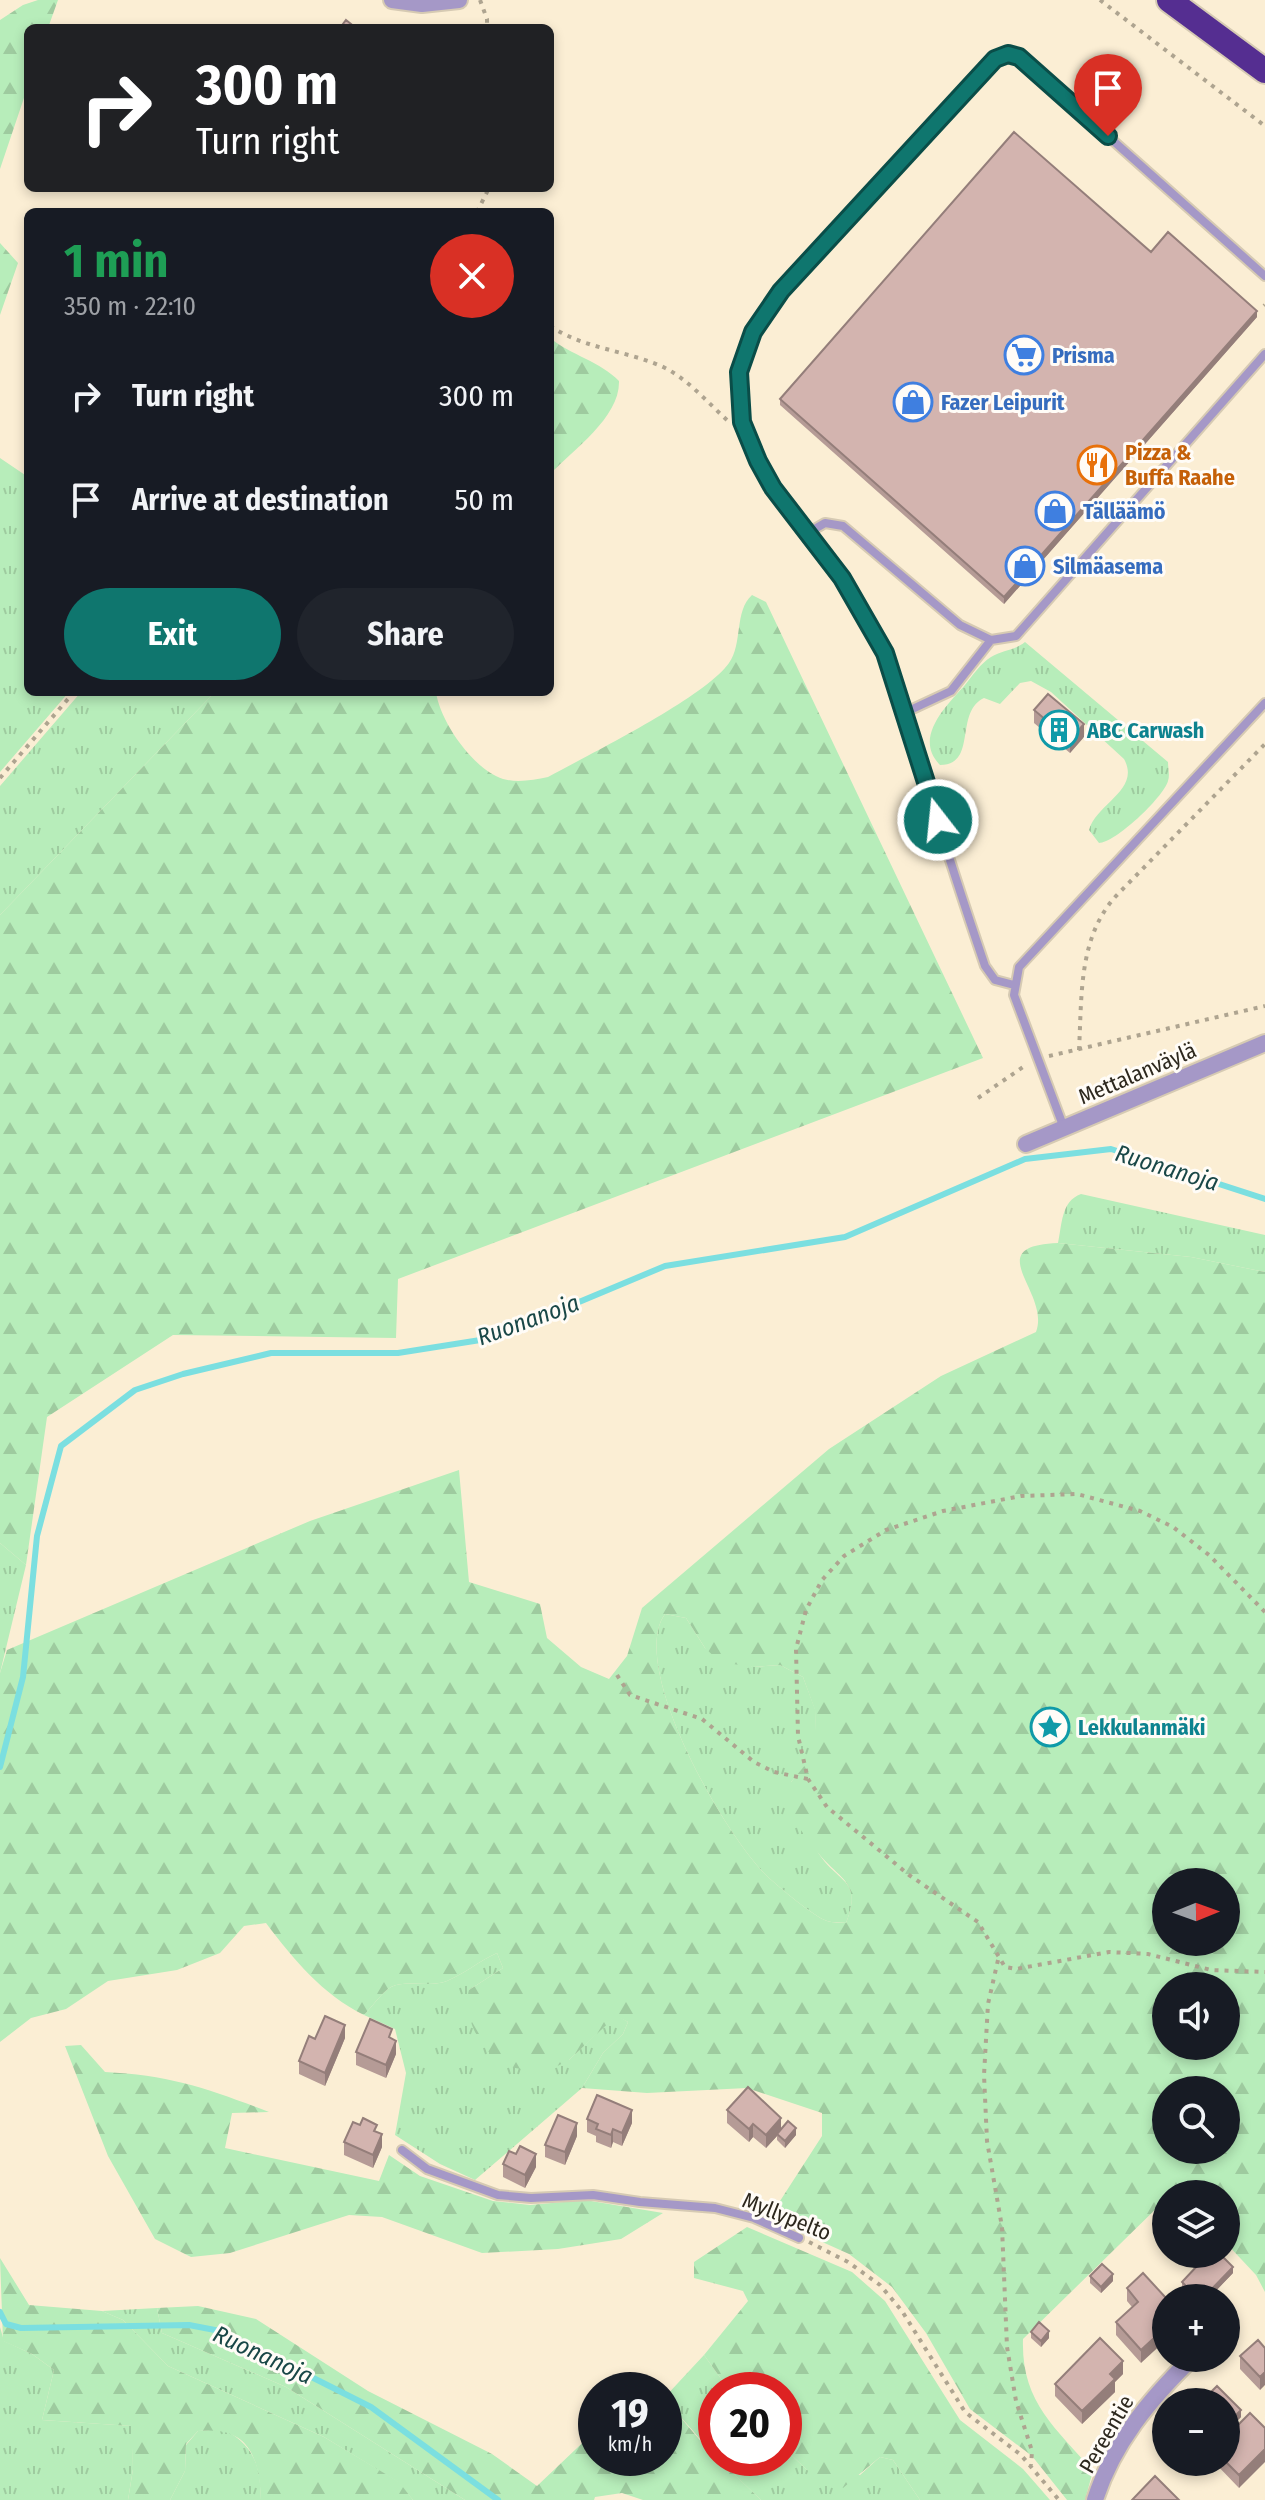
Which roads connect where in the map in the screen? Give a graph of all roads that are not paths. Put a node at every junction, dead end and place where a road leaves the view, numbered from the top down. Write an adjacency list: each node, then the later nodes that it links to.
1 (392, 0): 2 (street)
2 (459, 0)
3 (1169, 0): 4 (highway)
4 (1258, 64)
5 (1265, 276): 7 (lane)
6 (1265, 354): 8 (lane)
7 (806, 534): 8 (lane); 10 (lane)
8 (991, 640): 10 (lane)
9 (1265, 703): 11 (lane)
10 (906, 712): 11 (lane)
11 (1014, 985): 13 (lane)
12 (1265, 1043): 13 (street, Mettalanväylä)
13 (1064, 1128): 14 (street, Mettalanväylä)
14 (1026, 1144)
15 (402, 2150): 16 (lane, Myllypelto)
16 (799, 2238)
17 (1179, 2372): 18 (street, Pereentie)
18 (1095, 2500)

